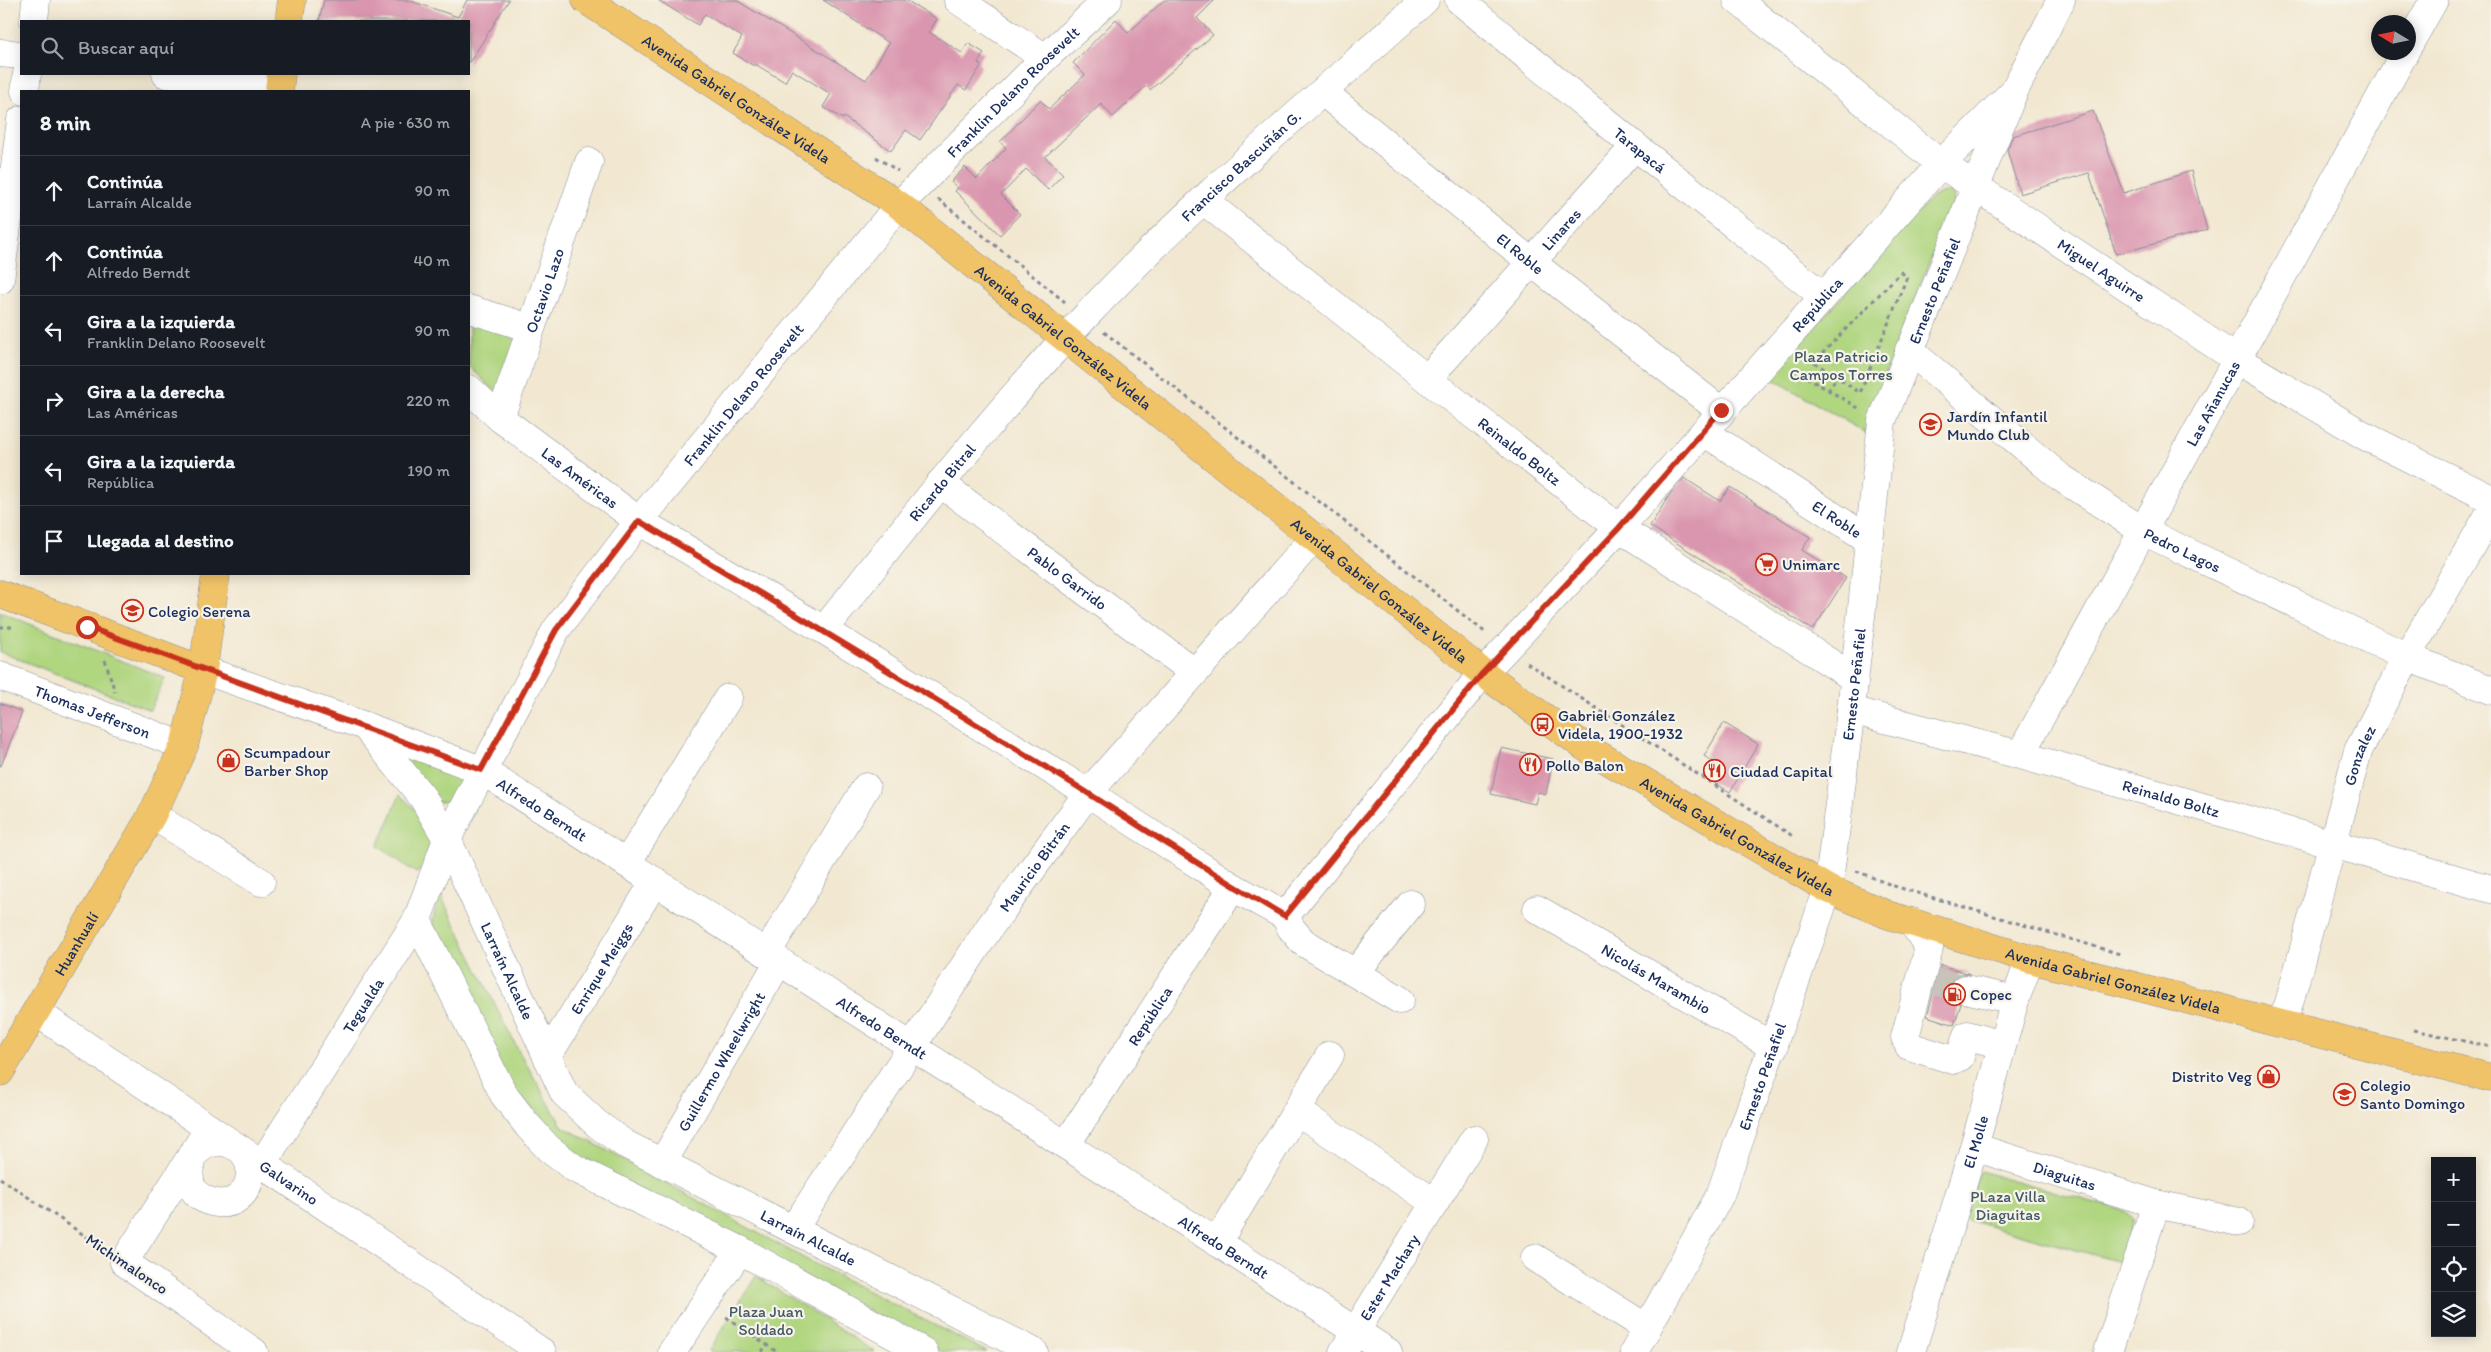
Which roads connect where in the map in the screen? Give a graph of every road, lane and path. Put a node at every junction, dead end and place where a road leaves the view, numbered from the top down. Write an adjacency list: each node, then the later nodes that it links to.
1 (36, 0): 11 (street)
2 (292, 0): 12 (main road)
3 (586, 0): 30 (main road, Avenida Gabriel González Videla)
4 (958, 0): 16 (street)
5 (1108, 0): 16 (street, Franklin Delano Roosevelt)
6 (1425, 0): 23 (street, Francisco Bascuñán G.)
7 (1459, 0): 25 (street, Tarapacá)
8 (1737, 0): 27 (street, Miguel Aguirre)
9 (2434, 0): 13 (street)
10 (2050, 4): 22 (street, República)
11 (34, 20)
12 (289, 20)
13 (2416, 32)
14 (0, 52): 15 (street)
15 (20, 55)
16 (1045, 58): 30 (street, Franklin Delano Roosevelt)
17 (2401, 60): 39 (street, Las Añanucas)
18 (27, 75): 21 (street)
19 (177, 75): 20 (street)
20 (280, 84)
21 (25, 90)
22 (2014, 91): 27 (street, República); 28 (street, Ernesto Peñafiel)
23 (1323, 92): 29 (street, Francisco Bascuñán G.); 31 (street, El Roble)
24 (20, 128): 32 (street)
25 (1634, 146): 31 (street, Linares); 33 (street, Tarapacá)
26 (589, 162): 35 (street, Octavio Lazo)
27 (1941, 164): 28 (street, Miguel Aguirre); 33 (street, República)
28 (1976, 186): 37 (street, Ernesto Peñafiel); 39 (street, Miguel Aguirre)
29 (1203, 200): 36 (street, Francisco Bascuñán G.); 41 (street, Reinaldo Boltz)
30 (899, 205): 36 (main road, Avenida Gabriel González Videla); 51 (street, Franklin Delano Roosevelt)
31 (1531, 262): 41 (street, Linares); 44 (street, El Roble)
32 (0, 280)
33 (1823, 296): 38 (street, República)
34 (470, 309): 35 (street)
35 (530, 328): 45 (street, Octavio Lazo)
36 (1066, 340): 48 (street, Ricardo Bitral); 54 (main road, Avenida Gabriel González Videla)
37 (1909, 350): 46 (street, Ernesto Peñafiel); 53 (street, Pedro Lagos)
38 (1771, 355): 43 (path); 44 (street, República)
39 (2238, 360): 49 (street, Miguel Aguirre); 53 (street, Las Añanucas)
40 (1837, 377): 40 (path); 43 (path)
41 (1427, 379): 52 (street, Reinaldo Boltz)
42 (470, 390): 45 (street, Las Américas)
43 (1828, 391): 46 (path)
44 (1721, 410): 47 (street, República)
45 (500, 418): 51 (street, Las Américas)
46 (1882, 421): 55 (street, Ernesto Peñafiel)
47 (1704, 432): 52 (street, República); 55 (street, El Roble)
48 (940, 483): 58 (street, Ricardo Bitral); 62 (street, Pablo Garrido)
49 (2491, 499)
50 (2491, 511): 60 (street, Gonzalez)
51 (639, 521): 58 (street, Las Américas); 73 (street, Franklin Delano Roosevelt)
52 (1619, 528): 63 (street, República); 65 (street, Reinaldo Boltz)
53 (2143, 532): 60 (street, Pedro Lagos); 72 (street, Las Añanucas)
54 (1315, 537): 62 (street, Mauricio Bitrán); 63 (main road, Avenida Gabriel González Videla)
55 (1868, 539): 65 (street, Ernesto Peñafiel)
56 (216, 575): 61 (main road, Huanhualí)
57 (0, 594): 59 (main road)
58 (824, 630): 75 (street, Las Américas)
59 (113, 636): 61 (main road); 69 (path)
60 (2407, 657): 66 (street, Pedro Lagos); 78 (street, Gonzalez)
61 (203, 670): 70 (street); 71 (main road, Huanhualí)
62 (1194, 672): 75 (street, Mauricio Bitrán)
63 (1482, 674): 83 (main road, Avenida Gabriel González Videla); 87 (street, República)
64 (0, 676): 69 (street, Thomas Jefferson)
65 (1854, 678): 68 (street, Ernesto Peñafiel)
66 (2491, 690)
67 (728, 698): 79 (street)
68 (1851, 710): 72 (street, Reinaldo Boltz); 83 (street, Ernesto Peñafiel)
69 (109, 717): 71 (street, Thomas Jefferson)
70 (365, 726): 73 (street, Alfredo Berndt); 77 (street, Larraín Alcalde)
71 (184, 746): 76 (main road, Huanhualí)
72 (2020, 755): 78 (street, Reinaldo Boltz)
73 (481, 770): 77 (street, Franklin Delano Roosevelt); 79 (street, Alfredo Berndt)
74 (866, 787): 90 (street, Guillermo Wheelwright)
75 (1088, 793): 82 (street, Las Américas); 99 (street, Mauricio Bitrán)
76 (152, 815): 81 (street); 95 (main road, Huanhualí)
77 (446, 839): 88 (street, Tegualda); 102 (street, Larraín Alcalde)
78 (2332, 845): 84 (street, Reinaldo Boltz); 96 (street, Gonzalez)
79 (627, 863): 80 (street, Alfredo Berndt)
80 (655, 881): 90 (street, Alfredo Berndt); 102 (street, Enrique Meiggs)
81 (261, 882)
82 (1233, 887): 87 (street, Las Américas); 108 (street, República)
83 (1828, 889): 89 (main road, Avenida Gabriel González Videla); 100 (street, Ernesto Peñafiel)
84 (2491, 889)
85 (1412, 904): 92 (street)
86 (1537, 909): 100 (street, Nicolás Marambio)
87 (1285, 916): 92 (street, Las Américas)
88 (417, 920): 111 (street, Tegualda); 119 (street)
89 (1912, 922): 91 (main road, Avenida Gabriel González Videla); 97 (street)
90 (773, 957): 99 (street, Alfredo Berndt); 112 (street, Guillermo Wheelwright)
91 (2030, 959): 94 (street, El Molle); 96 (main road, Avenida Gabriel González Videla)
92 (1355, 973): 93 (street, Las Américas)
93 (1400, 1000)
94 (2014, 1000): 97 (street); 98 (street, El Molle)
95 (36, 1012): 103 (main road, Huanhualí); 106 (street, Galvarino)
96 (2281, 1023): 104 (main road, Avenida Gabriel González Videla)
97 (1967, 1035): 98 (street)
98 (2001, 1045): 109 (street, El Molle)
99 (912, 1046): 108 (street, Alfredo Berndt); 117 (street, Mauricio Bitrán)
100 (1774, 1047): 123 (street, Ernesto Peñafiel)
101 (1330, 1055): 105 (street)
102 (547, 1057): 112 (street, Larraín Alcalde)
103 (0, 1072)
104 (2491, 1078)
105 (1297, 1110): 114 (street); 118 (street)
106 (209, 1128): 110 (street); 111 (street, Galvarino)
107 (1474, 1139): 114 (street, Ester Machary)
108 (1066, 1145): 118 (street, Alfredo Berndt)
109 (1974, 1147): 115 (street, Diaguitas); 135 (street, El Molle)
110 (192, 1155): 111 (street); 111 (street); 121 (street)
111 (253, 1158): 128 (street, Galvarino)
112 (662, 1162): 117 (street, Larraín Alcalde)
113 (0, 1178): 121 (path, Michimalonco)
114 (1435, 1203): 124 (street, Ester Machary)
115 (2156, 1204): 116 (street, Diaguitas); 136 (street)
116 (2239, 1222)
117 (794, 1228): 132 (street, Larraín Alcalde)
118 (1217, 1243): 124 (street, Alfredo Berndt)
119 (740, 1250): 122 (street); 126 (street)
120 (1536, 1258): 123 (street)
121 (124, 1262): 127 (street, Michimalonco)
122 (706, 1303): 125 (path); 129 (street)
123 (1647, 1328): 134 (street, Ernesto Peñafiel)
124 (1350, 1342): 133 (street, Alfredo Berndt)
125 (766, 1346): 130 (path); 131 (path)
126 (907, 1348)
127 (254, 1352)
128 (542, 1352)
129 (672, 1352)
130 (762, 1352)
131 (777, 1352)
132 (1034, 1352)
133 (1388, 1352)
134 (1634, 1352)
135 (1911, 1352)
136 (2108, 1352)

